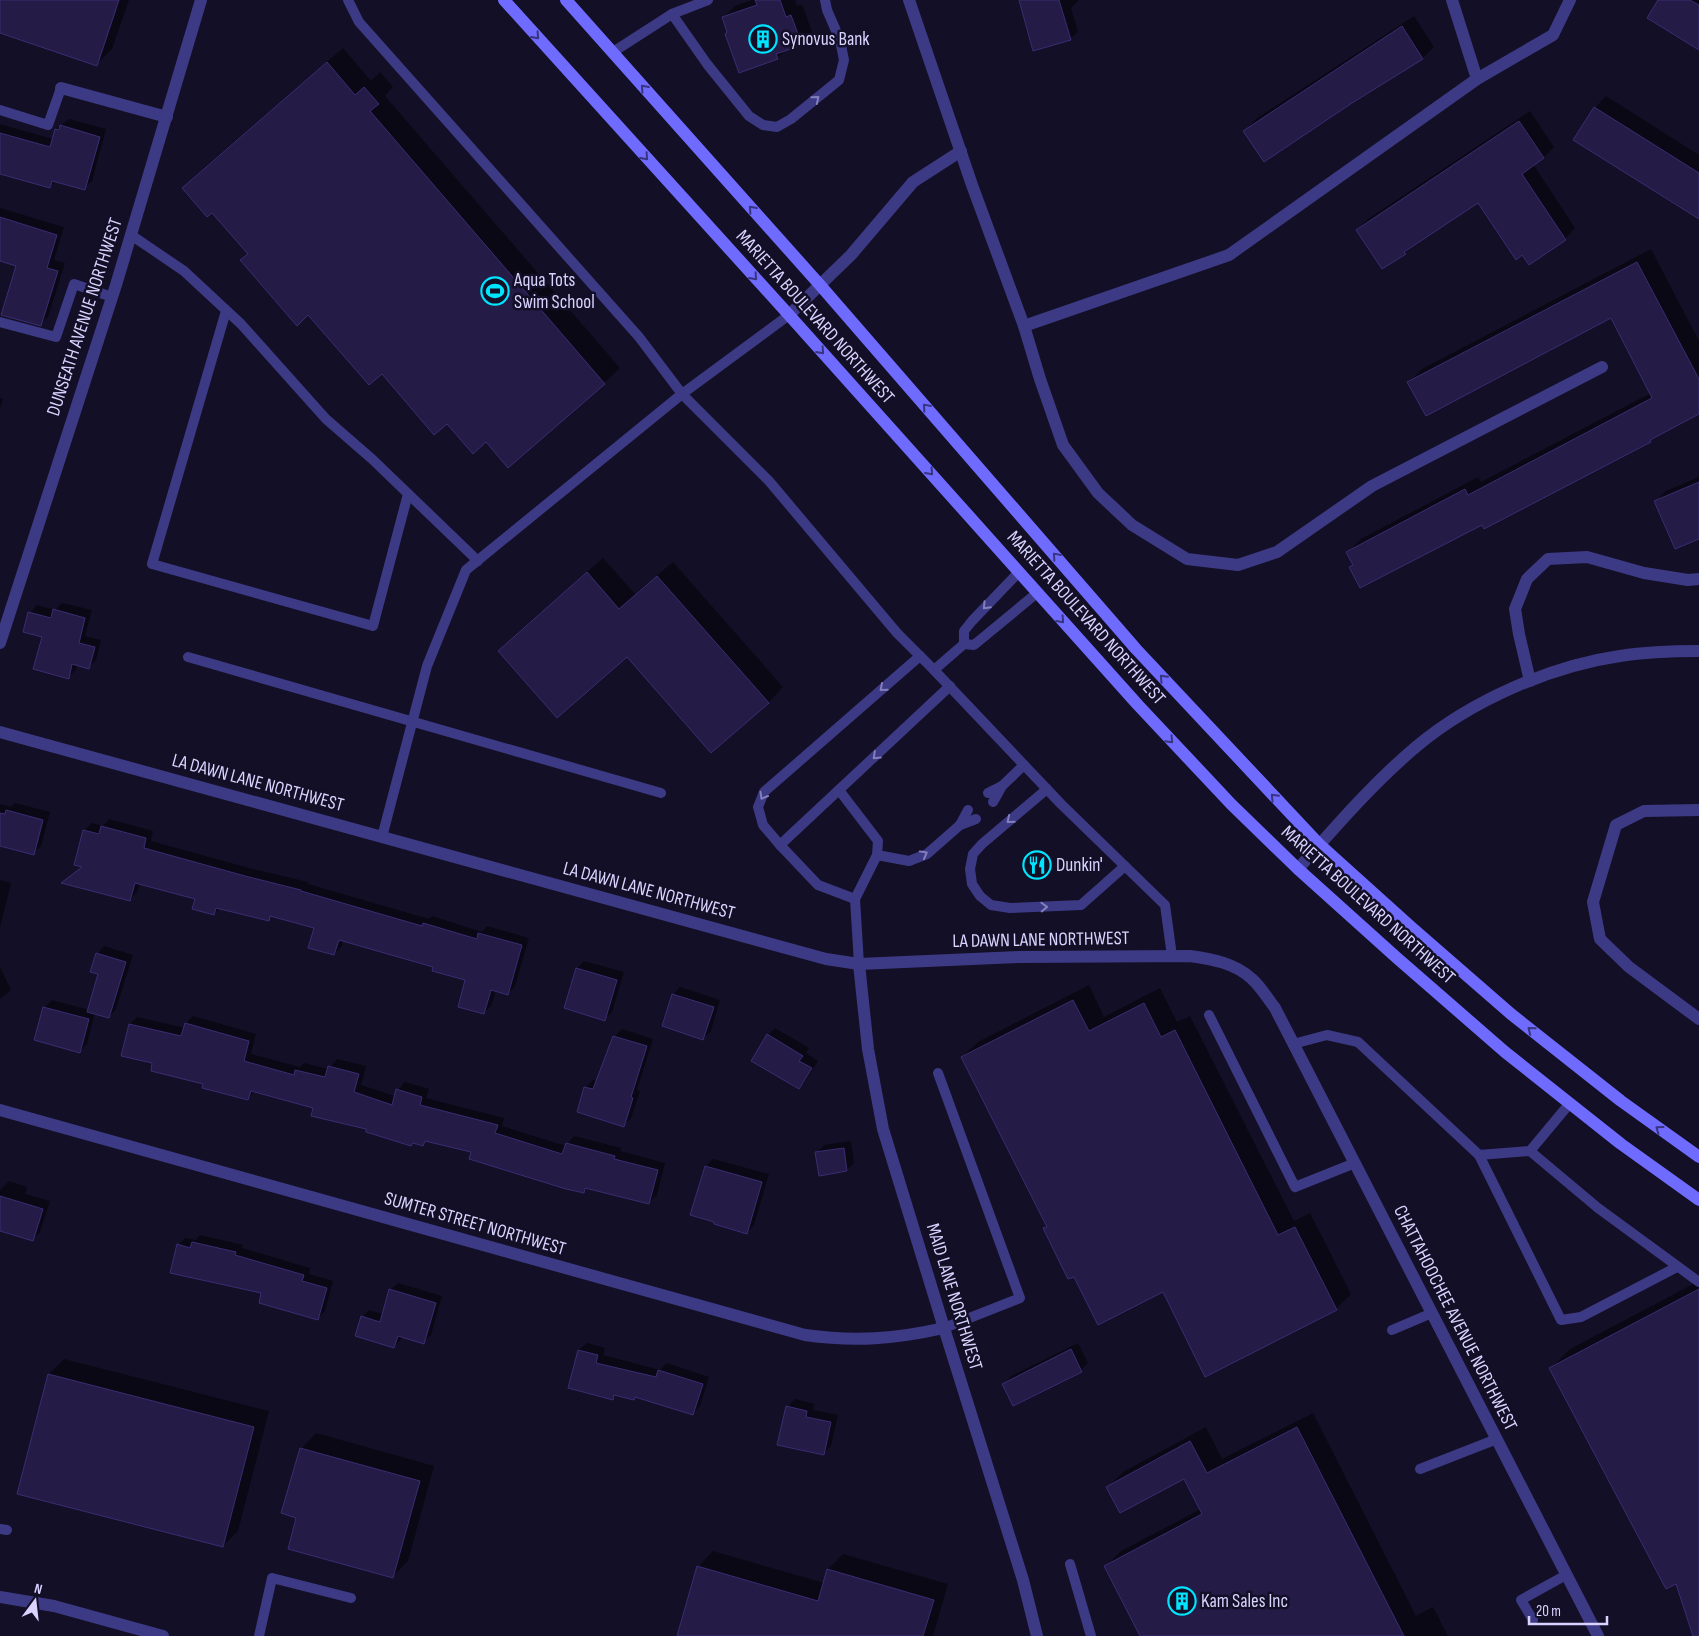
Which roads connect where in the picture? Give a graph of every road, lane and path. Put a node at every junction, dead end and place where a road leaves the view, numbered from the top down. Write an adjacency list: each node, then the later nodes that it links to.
1 (202, 0): 15 (street, DUNSEATH AVENUE NORTHWEST)
2 (348, 0): 25 (lane)
3 (504, 0): 21 (main road, MARIETTA BOULEVARD NORTHWEST, one-way to 21)
4 (566, 0): 11 (main road)
5 (708, 0): 10 (lane)
6 (825, 0): 10 (lane, one-way to 6)
7 (909, 0): 16 (street)
8 (1452, 0): 12 (street)
9 (1570, 0): 12 (street)
10 (672, 14): 11 (lane)
11 (612, 52): 18 (main road, one-way to 11)
12 (1477, 79): 23 (street)
13 (61, 88): 14 (lane); 15 (street)
14 (0, 110)
15 (167, 117): 17 (street, DUNSEATH AVENUE NORTHWEST)
16 (961, 151): 18 (street); 23 (street)
17 (131, 235): 19 (street, DUNSEATH AVENUE NORTHWEST); 20 (lane)
18 (820, 285): 21 (street); 51 (main road, one-way to 18)
19 (112, 297): 22 (lane); 31 (street, DUNSEATH AVENUE NORTHWEST)
20 (226, 311): 26 (lane); 26 (lane)
21 (789, 315): 25 (lane); 28 (main road, MARIETTA BOULEVARD NORTHWEST, one-way to 28)
22 (0, 322)
23 (1024, 326): 24 (street)
24 (1602, 367)
25 (682, 394): 27 (lane); 34 (lane)
26 (408, 494): 27 (lane)
27 (478, 561): 39 (lane)
28 (1019, 572): 30 (main road, MARIETTA BOULEVARD NORTHWEST); 32 (lane, one-way to 32)
29 (1699, 579): 37 (street)
30 (1038, 593): 32 (lane); 55 (main road, MARIETTA BOULEVARD NORTHWEST, one-way to 55)
31 (0, 643)
32 (964, 644): 36 (lane)
33 (1699, 651): 37 (street)
34 (920, 656): 36 (lane); 52 (lane, one-way to 52)
35 (188, 657): 39 (lane)
36 (934, 670): 38 (lane)
37 (1530, 681): 51 (street)
38 (950, 686): 41 (lane); 43 (lane, one-way to 43)
39 (412, 722): 44 (lane); 50 (lane)
40 (0, 732): 50 (street, LA DAWN LANE NORTHWEST)
41 (1024, 765): 42 (lane); 45 (lane)
42 (1047, 789): 54 (lane); 54 (lane, one-way to 54)
43 (839, 790): 52 (lane); 53 (lane)
44 (661, 793)
45 (990, 798)
46 (968, 810): 49 (lane)
47 (1699, 810): 61 (street)
48 (976, 819): 49 (lane)
49 (960, 825): 53 (lane, one-way to 49)
50 (382, 837): 58 (street, LA DAWN LANE NORTHWEST)
51 (1320, 845): 55 (street); 68 (main road, one-way to 51)
52 (780, 846): 56 (lane)
53 (877, 856): 56 (lane)
54 (1125, 866): 57 (lane)
55 (1298, 869): 64 (main road, MARIETTA BOULEVARD NORTHWEST)
56 (855, 899): 58 (lane)
57 (1172, 956): 58 (street, LA DAWN LANE NORTHWEST); 60 (street, LA DAWN LANE NORTHWEST)
58 (859, 964): 74 (street, MAID LANE NORTHWEST)
59 (1209, 1015): 69 (lane)
60 (1279, 1017): 62 (street, CHATTAHOOCHEE AVENUE NORTHWEST)
61 (1699, 1018)
62 (1293, 1044): 67 (lane); 69 (street, CHATTAHOOCHEE AVENUE NORTHWEST)
63 (938, 1073): 74 (lane)
64 (1570, 1103): 66 (lane); 70 (main road, MARIETTA BOULEVARD NORTHWEST)
65 (0, 1110): 74 (street, SUMTER STREET NORTHWEST)
66 (1530, 1151): 67 (lane); 71 (lane)
67 (1479, 1155): 71 (lane)
68 (1699, 1157)
69 (1355, 1164): 73 (street, CHATTAHOOCHEE AVENUE NORTHWEST)
70 (1699, 1200)
71 (1677, 1267): 72 (lane)
72 (1699, 1282)
73 (1432, 1313): 75 (lane); 76 (street, CHATTAHOOCHEE AVENUE NORTHWEST)
74 (944, 1328): 86 (street, MAID LANE NORTHWEST)
75 (1392, 1330)
76 (1496, 1439): 77 (lane); 79 (street, CHATTAHOOCHEE AVENUE NORTHWEST)
77 (1420, 1469)
78 (1070, 1564): 87 (lane)
79 (1566, 1575): 82 (lane); 88 (street, CHATTAHOOCHEE AVENUE NORTHWEST)
80 (0, 1597): 83 (street)
81 (351, 1598): 85 (lane)
82 (1532, 1620)
83 (145, 1634): 84 (street)
84 (163, 1636)
85 (258, 1636)
86 (1037, 1636)
87 (1091, 1636)
88 (1598, 1636)

